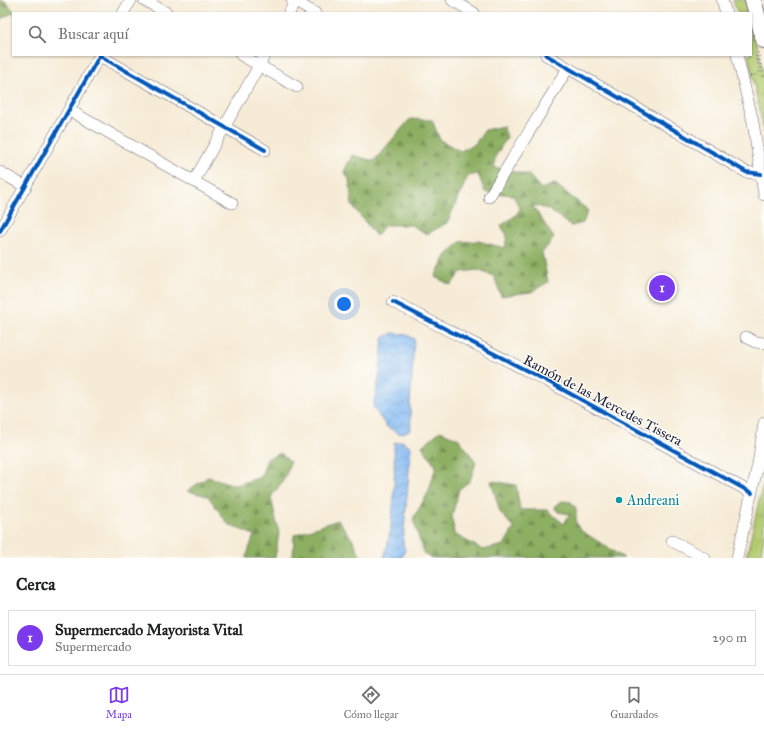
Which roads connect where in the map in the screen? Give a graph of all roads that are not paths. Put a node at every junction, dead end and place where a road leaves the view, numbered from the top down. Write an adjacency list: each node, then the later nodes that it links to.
1 (131, 0): 7 (street)
2 (144, 0): 8 (street)
3 (452, 0): 11 (street)
4 (722, 0): 12 (street)
5 (753, 0): 13 (highway)
6 (295, 1): 9 (street); 10 (street)
7 (125, 12)
8 (165, 12)
9 (290, 12)
10 (313, 12)
11 (472, 12)
12 (726, 12)
13 (764, 40)
14 (99, 56): 23 (street)
15 (102, 56): 24 (street)
16 (243, 56): 20 (street)
17 (264, 56): 20 (street)
18 (548, 56): 21 (street)
19 (737, 56): 27 (street)
20 (259, 66): 22 (street); 24 (street)
21 (568, 68): 27 (street); 31 (street)
22 (297, 87)
23 (69, 110): 28 (street); 29 (street)
24 (225, 127): 25 (street); 28 (street)
25 (265, 150)
26 (0, 172): 29 (street)
27 (761, 174): 30 (street)
28 (194, 181): 32 (street)
29 (26, 187): 33 (street)
30 (764, 195)
31 (489, 197)
32 (232, 203)
33 (0, 231)
34 (393, 302): 38 (street, Ramón de las Mercedes Tissera)
35 (746, 337): 36 (street)
36 (764, 343)
37 (764, 423): 38 (street)
38 (752, 493): 41 (street)
39 (672, 541): 40 (street)
40 (705, 558)
41 (737, 558)

